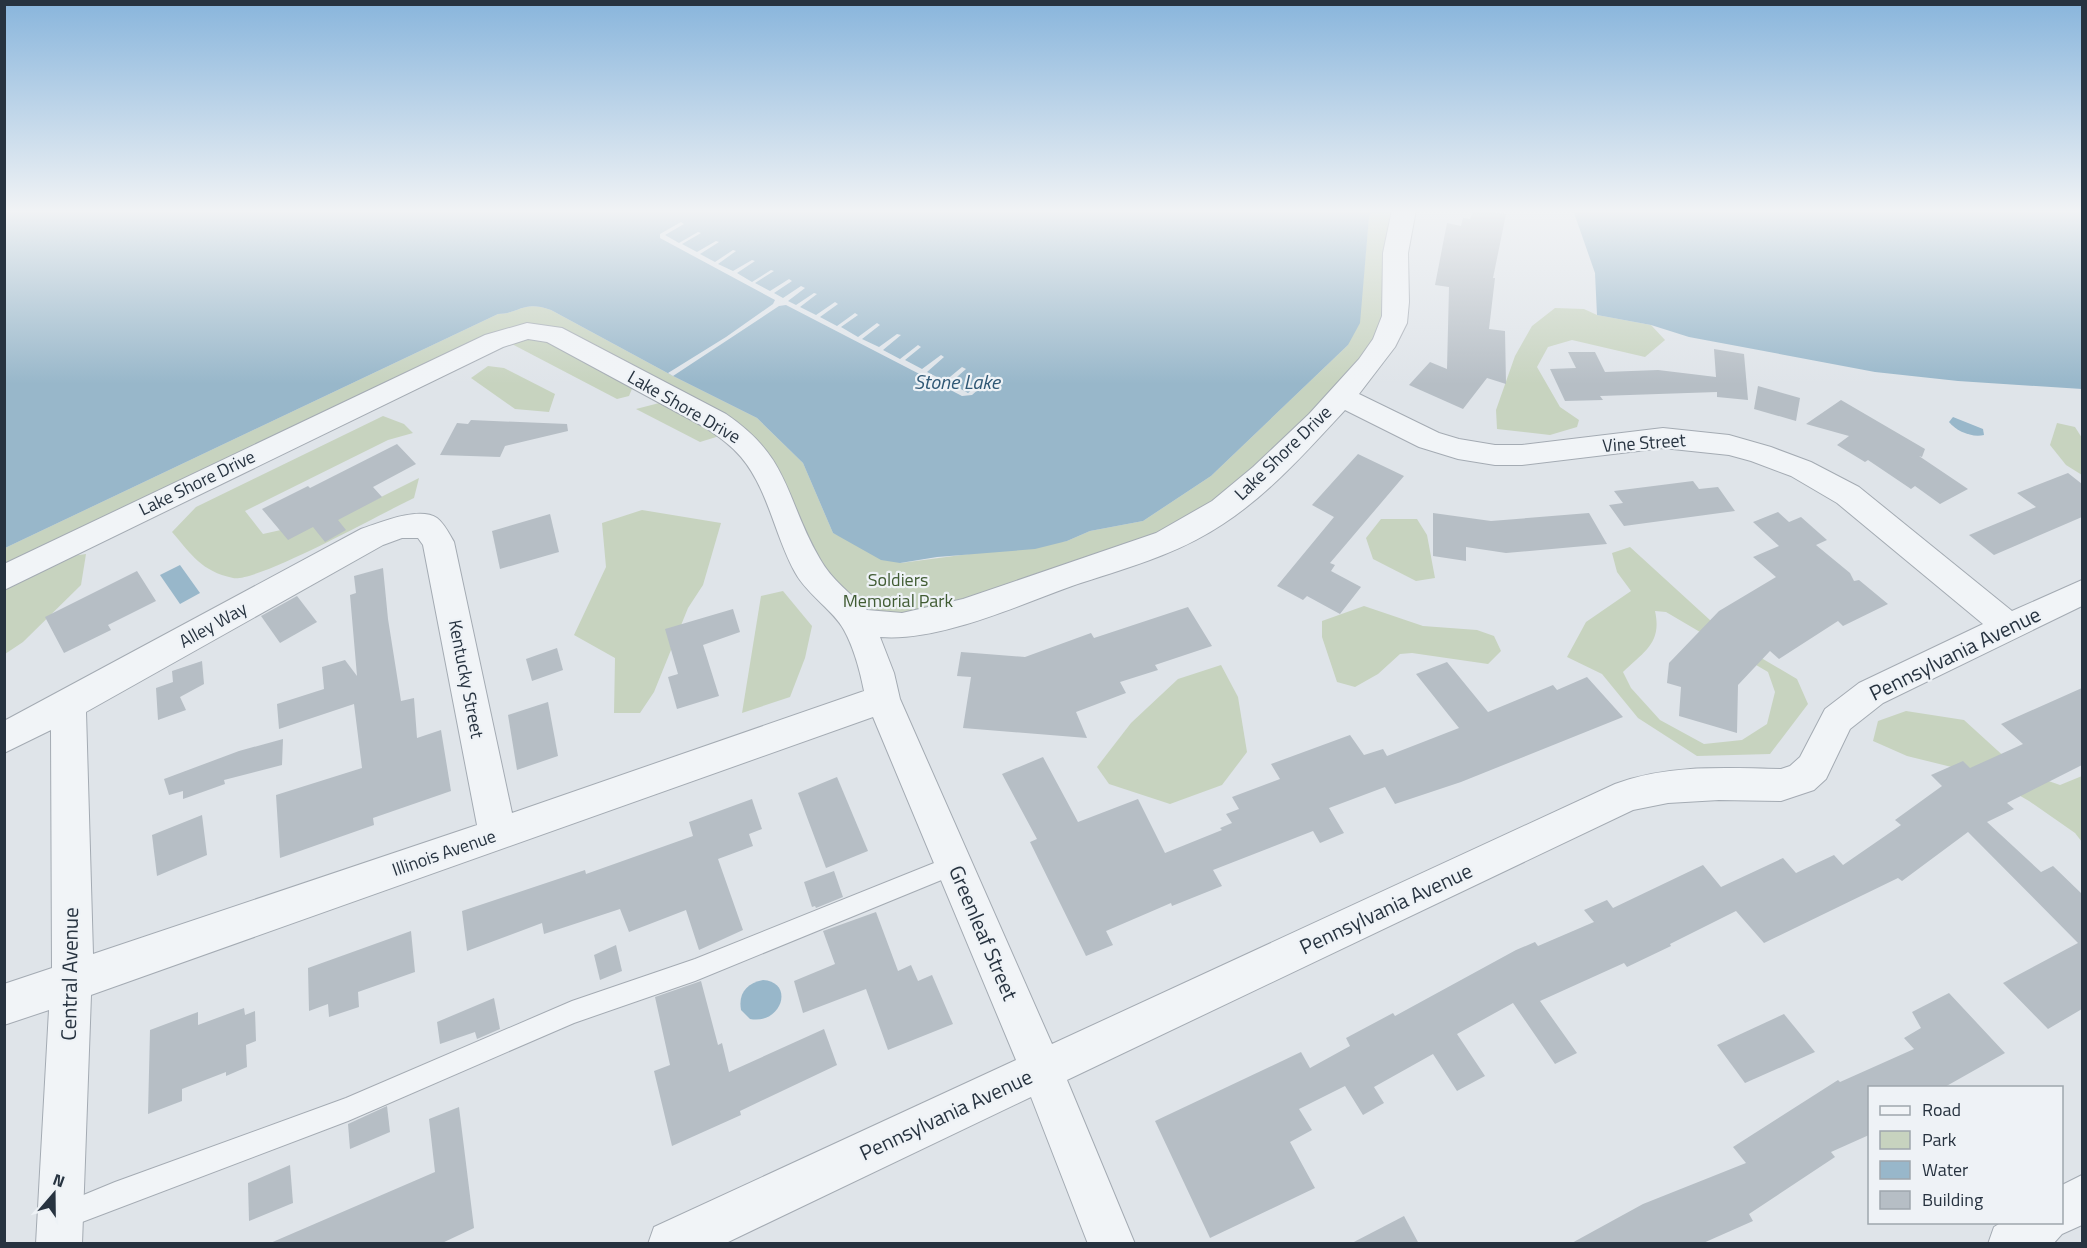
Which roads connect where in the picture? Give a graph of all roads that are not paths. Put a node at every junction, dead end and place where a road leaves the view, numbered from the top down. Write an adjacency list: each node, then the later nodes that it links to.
1 (1395, 268): 2 (street, Lake Shore Drive)
2 (1341, 396): 6 (street, Lake Shore Drive); 7 (street, Vine Street)
3 (426, 526): 9 (street, Alley Way); 11 (street, Kentucky Street)
4 (4, 578): 6 (street, Lake Shore Drive)
5 (2082, 592): 7 (street, Pennsylvania Avenue)
6 (858, 622): 8 (street, Greenleaf Street)
7 (2009, 627): 15 (street, Pennsylvania Avenue)
8 (883, 699): 11 (street, Illinois Avenue); 12 (street, Greenleaf Street)
9 (68, 705): 10 (street, Alley Way); 13 (street, Central Avenue)
10 (4, 738)
11 (498, 835): 13 (street, Illinois Avenue)
12 (954, 865): 15 (street, Greenleaf Street); 19 (lane)
13 (72, 981): 14 (street, Illinois Avenue); 19 (street, Central Avenue)
14 (4, 1005)
15 (1042, 1071): 20 (street, Pennsylvania Avenue); 21 (street, Greenleaf Street)
16 (2082, 1198): 17 (street)
17 (2063, 1210)
18 (2041, 1224): 22 (street)
19 (60, 1230)
20 (671, 1244)
21 (1112, 1244)
22 (2011, 1244)

